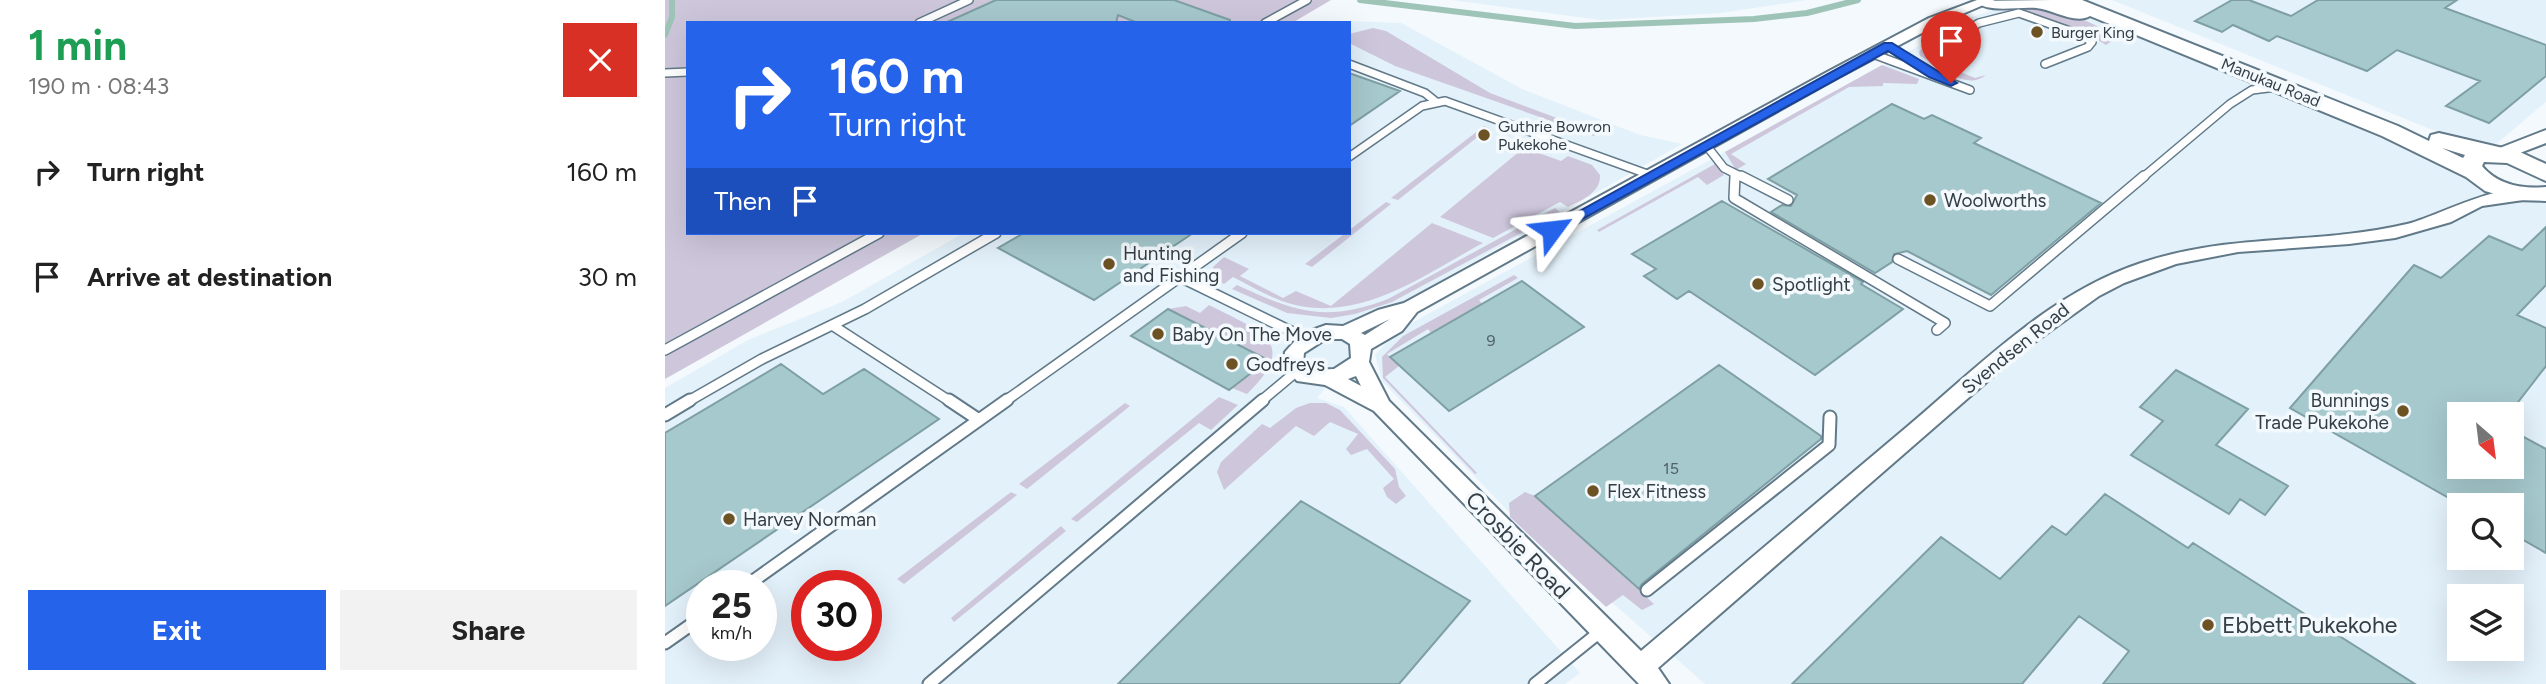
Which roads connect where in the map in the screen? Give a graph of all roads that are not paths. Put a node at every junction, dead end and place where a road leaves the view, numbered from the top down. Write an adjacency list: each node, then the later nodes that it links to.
1 (968, 0): 6 (lane)
2 (1307, 0): 7 (lane)
3 (2066, 0): 10 (main road, Manukau Road)
4 (2092, 0): 22 (main road, Manukau Road)
5 (1977, 2): 8 (street); 10 (main road)
6 (923, 21)
7 (1269, 21)
8 (1881, 50): 15 (lane); 15 (lane); 20 (street)
9 (1962, 58): 11 (lane)
10 (2214, 59): 16 (main road, Manukau Road)
11 (2045, 64)
12 (1351, 65): 18 (lane)
13 (686, 72): 14 (lane)
14 (665, 73)
15 (1933, 75): 17 (lane)
16 (2283, 87): 23 (main road, Manukau Road); 32 (lane)
17 (1970, 90)
18 (1435, 101): 21 (lane); 25 (lane)
19 (2545, 137): 22 (street); 26 (street)
20 (1706, 145): 24 (lane); 25 (street)
21 (1351, 155)
22 (2495, 155): 23 (main road); 26 (main road, Manukau Road)
23 (2474, 173): 26 (main road, Manukau Road); 28 (street)
24 (1735, 174): 27 (lane); 36 (lane)
25 (1650, 175): 34 (street)
26 (2541, 188): 28 (street, Svendsen Road)
27 (1788, 200)
28 (2474, 202): 52 (street, Svendsen Road)
29 (875, 235): 39 (lane)
30 (993, 235): 35 (lane)
31 (1239, 235): 33 (lane)
32 (1898, 259)
33 (1180, 277): 38 (lane); 46 (lane)
34 (1410, 308): 37 (street); 40 (street)
35 (832, 325): 44 (lane); 46 (lane)
36 (1937, 330)
37 (1345, 333): 38 (street); 40 (street)
38 (1307, 339): 41 (street)
39 (665, 349)
40 (1360, 354): 42 (street); 43 (street, Crosbie Road)
41 (1297, 371): 42 (street); 53 (lane)
42 (1331, 379): 43 (street, Crosbie Road)
43 (1381, 406): 50 (street, Crosbie Road)
44 (665, 415)
45 (1830, 417): 48 (lane)
46 (979, 420): 47 (lane)
47 (768, 570)
48 (1647, 590)
49 (686, 628): 51 (lane)
50 (1601, 631): 52 (street, Crosbie Road); 54 (lane)
51 (665, 643)
52 (1648, 676)
53 (929, 684)
54 (1535, 684)

